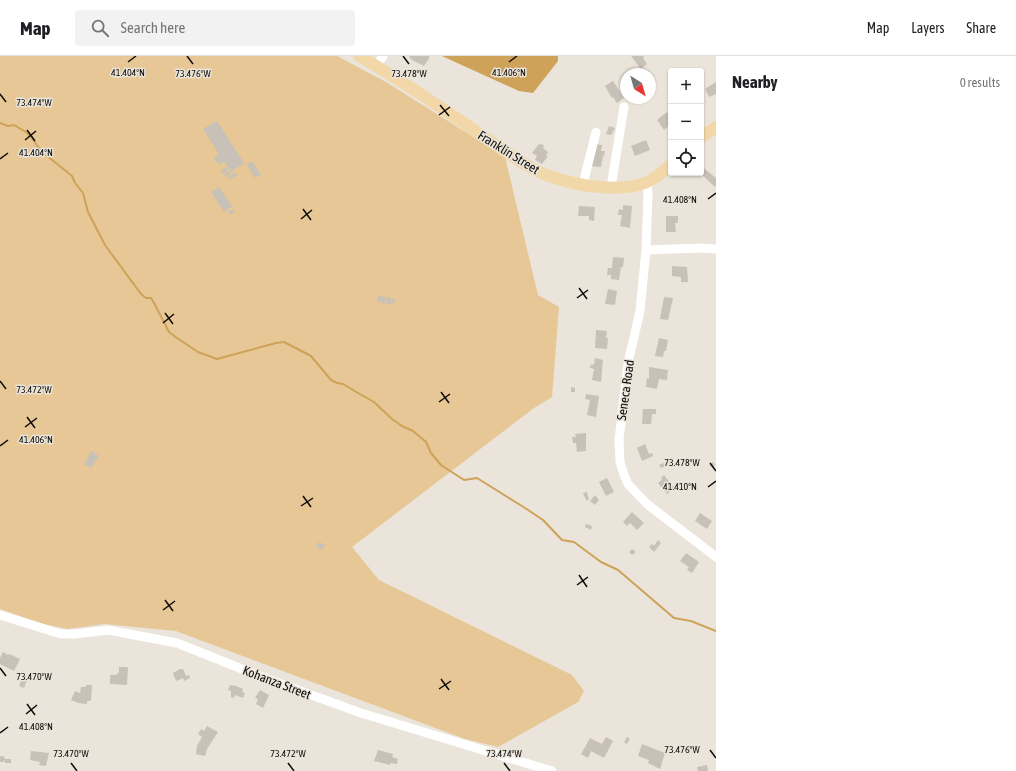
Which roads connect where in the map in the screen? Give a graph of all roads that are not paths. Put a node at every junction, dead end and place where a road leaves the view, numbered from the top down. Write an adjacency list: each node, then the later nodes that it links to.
1 (359, 56): 2 (main road, Franklin Street)
2 (380, 61): 9 (main road, Franklin Street)
3 (624, 107): 10 (street)
4 (716, 127): 6 (main road)
5 (596, 132): 9 (street)
6 (704, 135)
7 (668, 167): 8 (main road, Franklin Street)
8 (647, 182): 10 (main road, Franklin Street); 11 (street, Seneca Road)
9 (583, 184): 10 (main road, Franklin Street)
10 (612, 187)
11 (646, 250): 12 (street); 13 (street, Seneca Road)
12 (716, 250)
13 (716, 557)
14 (0, 615): 15 (street, Kohanza Street)
15 (552, 771)

